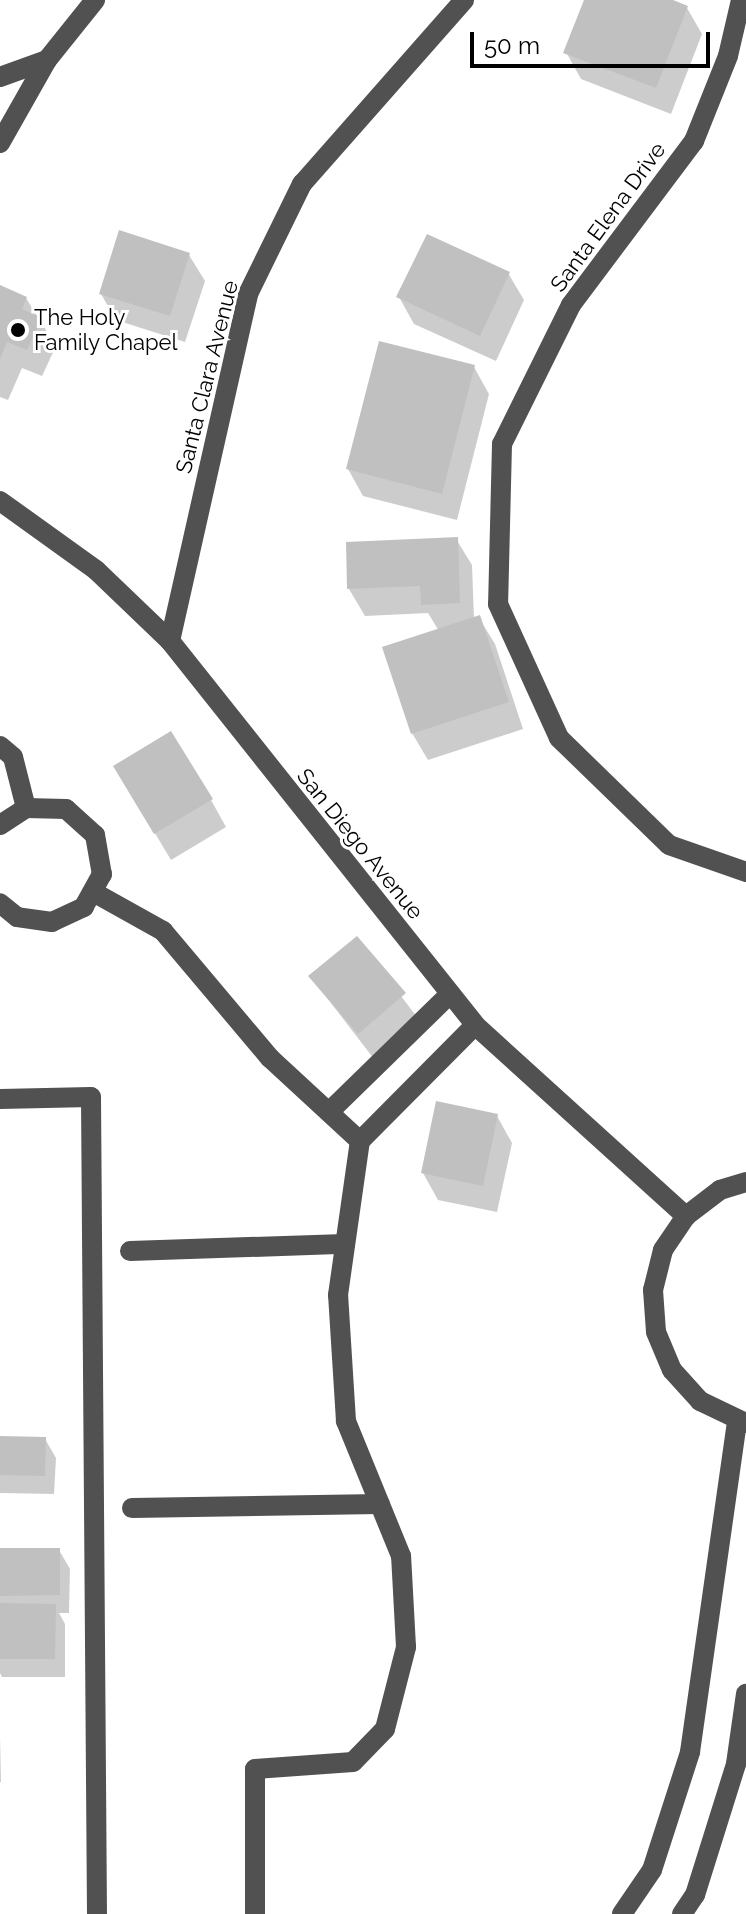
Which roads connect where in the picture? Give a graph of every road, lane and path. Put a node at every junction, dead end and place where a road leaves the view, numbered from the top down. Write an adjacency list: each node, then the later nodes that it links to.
1 (95, 0): 4 (street)
2 (464, 0): 8 (street, Santa Clara Avenue)
3 (741, 0): 12 (street, Santa Elena Drive)
4 (47, 60): 5 (street); 6 (street)
5 (0, 77)
6 (0, 143)
7 (0, 501): 8 (street, San Diego Avenue)
8 (170, 641): 15 (street, San Diego Avenue)
9 (0, 746): 10 (street)
10 (26, 808): 11 (street); 13 (street)
11 (0, 825)
12 (746, 872)
13 (95, 893): 14 (street); 18 (street)
14 (1, 907)
15 (450, 994): 16 (street, San Diego Avenue); 18 (street)
16 (475, 1025): 19 (street); 21 (street, San Diego Avenue)
17 (0, 1099): 28 (street)
18 (330, 1111): 19 (street)
19 (360, 1141): 22 (street)
20 (746, 1182): 21 (street)
21 (686, 1216): 24 (street)
22 (345, 1244): 23 (street); 25 (street)
23 (130, 1251)
24 (742, 1422): 30 (street)
25 (380, 1504): 26 (street); 29 (street)
26 (132, 1508)
27 (746, 1694): 31 (street)
28 (97, 1914)
29 (255, 1914)
30 (622, 1914)
31 (682, 1914)

